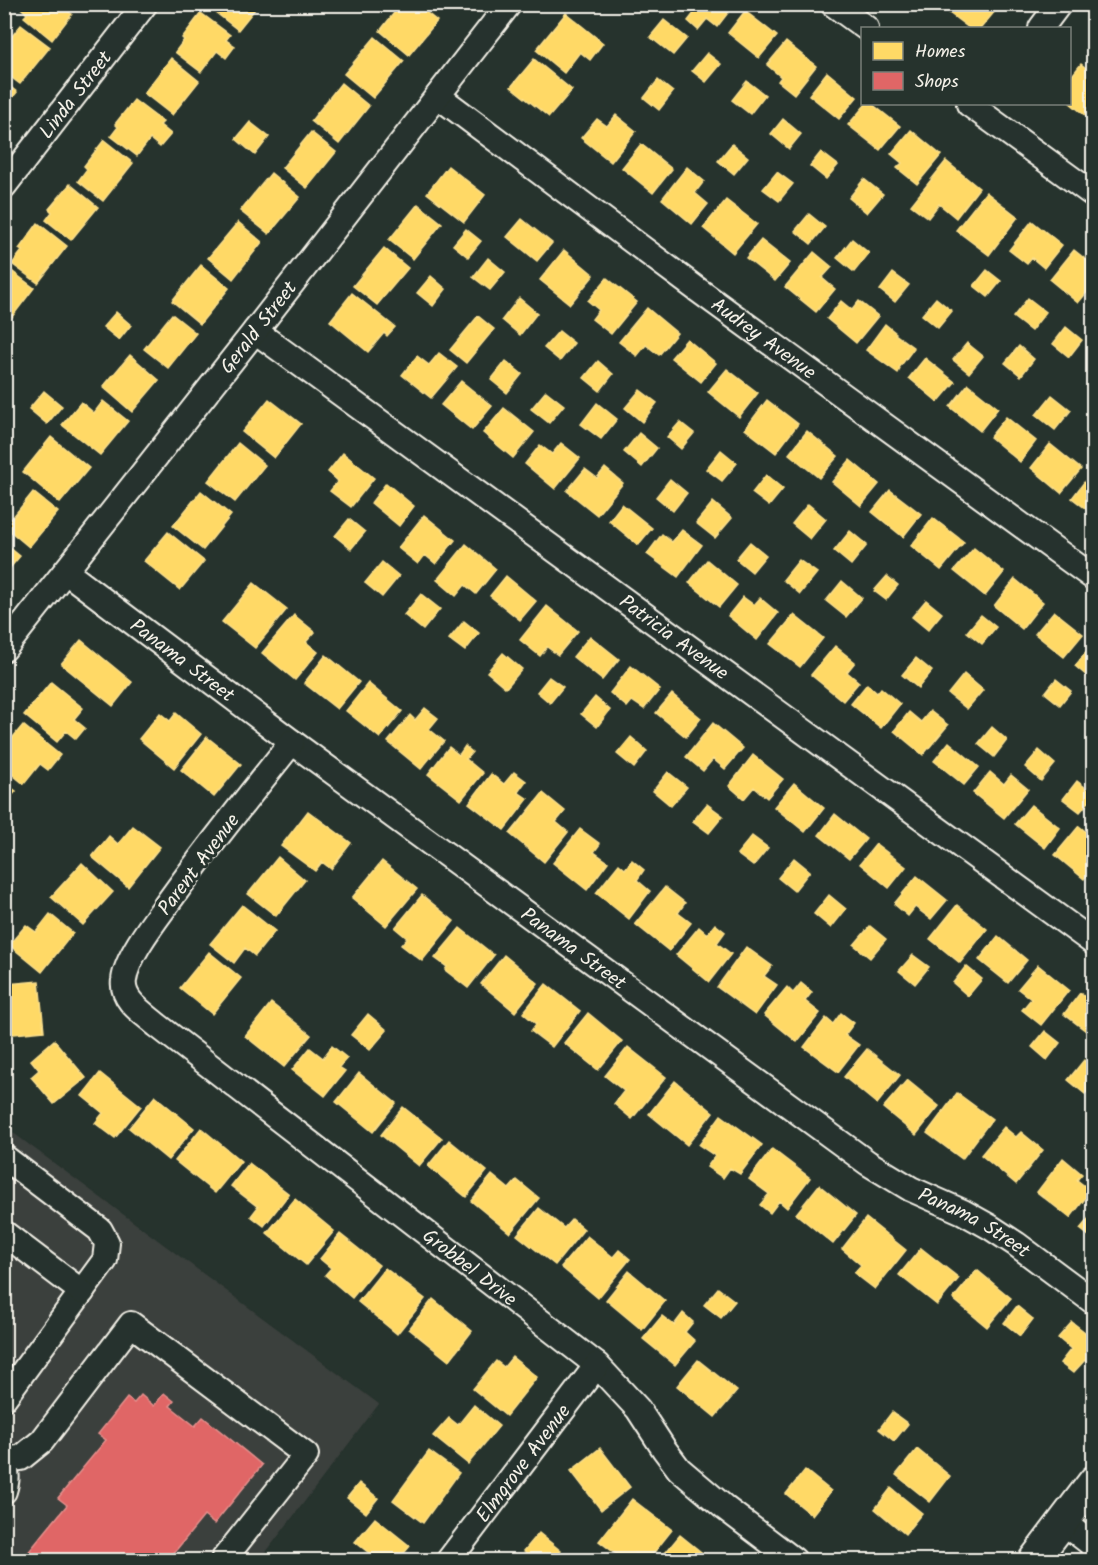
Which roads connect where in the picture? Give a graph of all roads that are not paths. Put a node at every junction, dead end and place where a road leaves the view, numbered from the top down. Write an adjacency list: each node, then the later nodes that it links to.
1 (145, 4): 9 (street, Linda Street)
2 (509, 4): 7 (street, Gerald Street)
3 (833, 4): 5 (street)
4 (1059, 4): 6 (street)
5 (865, 27)
6 (1042, 27)
7 (438, 96): 11 (street, Gerald Street); 13 (street, Audrey Avenue)
8 (978, 106): 10 (street)
9 (4, 186)
10 (1094, 195)
11 (255, 331): 12 (street, Gerald Street); 16 (street, Patricia Avenue)
12 (66, 572): 14 (street, Gerald Street); 15 (street, Panama Street)
13 (1094, 578)
14 (4, 649)
15 (292, 742): 17 (street, Parent Avenue); 21 (street, Panama Street)
16 (1094, 943)
17 (125, 995): 22 (street, Grobbel Drive)
18 (4, 1157): 20 (street)
19 (4, 1233): 20 (street)
20 (82, 1292): 23 (street)
21 (1094, 1302)
22 (597, 1365): 31 (street, Elmgrove Avenue); 32 (street, Grobbel Drive)
23 (4, 1398)
24 (4, 1459): 30 (street)
25 (4, 1464): 27 (street)
26 (1094, 1481): 28 (main road)
27 (4, 1491)
28 (1063, 1522): 29 (street); 33 (main road)
29 (1094, 1546)
30 (223, 1560)
31 (449, 1560)
32 (794, 1560)
33 (1035, 1560)

